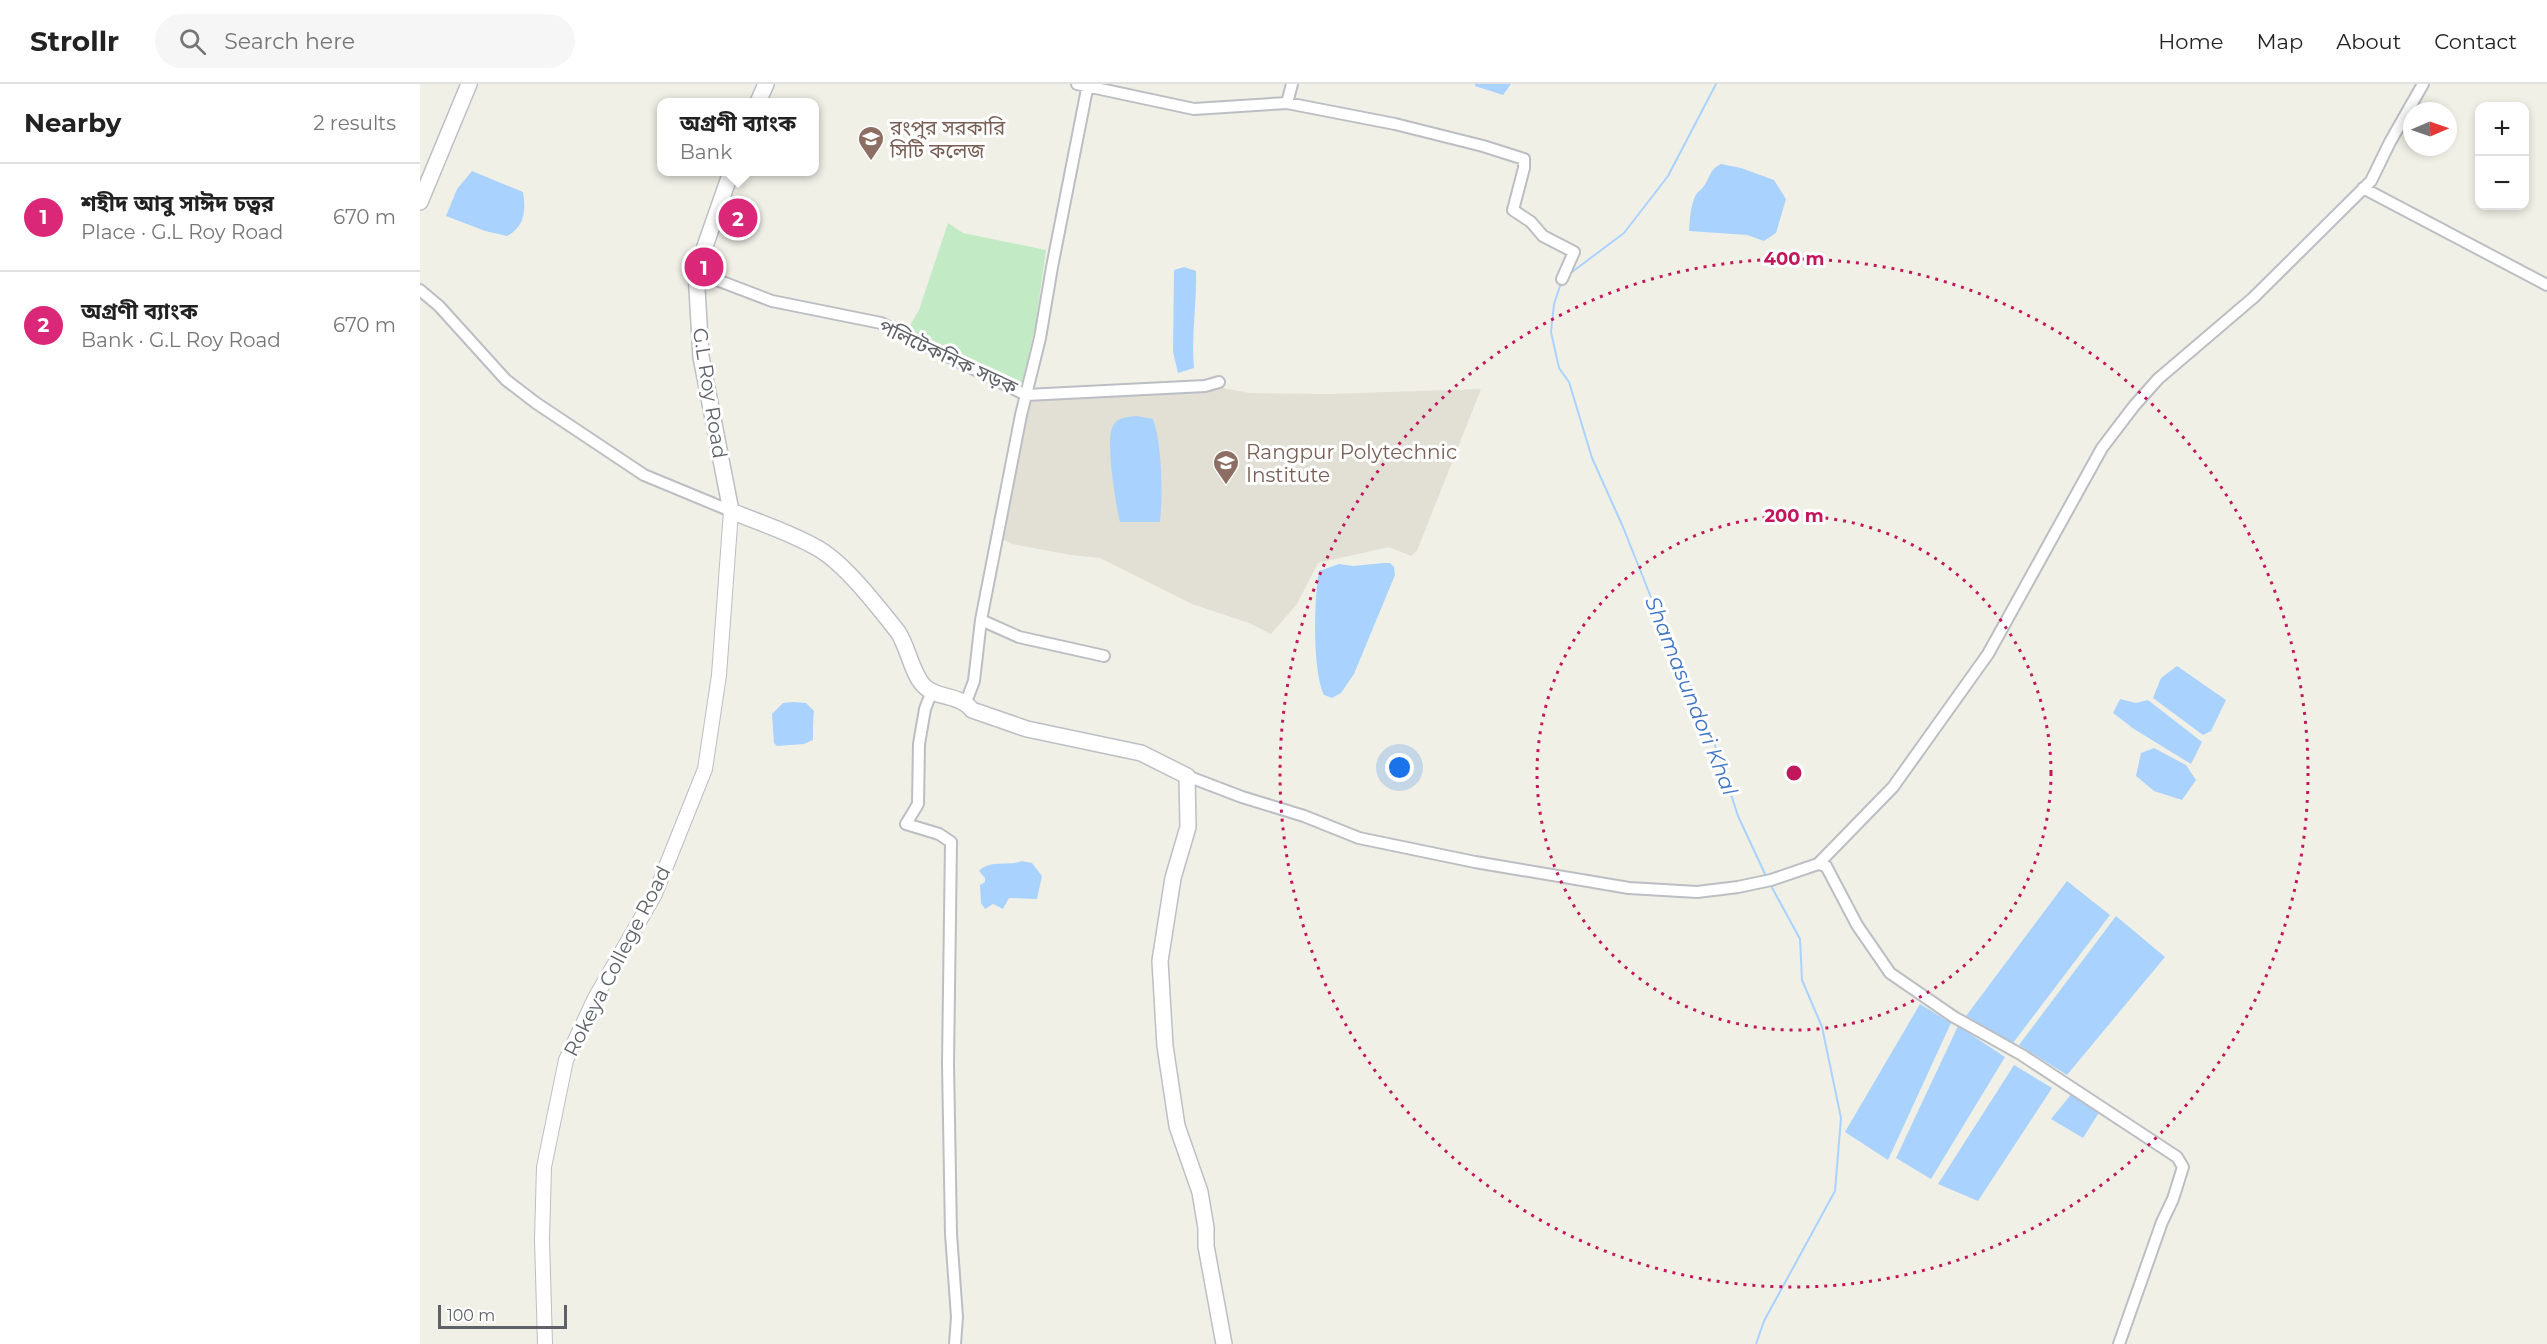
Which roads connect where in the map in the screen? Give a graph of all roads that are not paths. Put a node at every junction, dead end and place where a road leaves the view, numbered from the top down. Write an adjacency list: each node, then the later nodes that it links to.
1 (469, 84): 10 (main road)
2 (766, 84): 6 (main road)
3 (1292, 84): 7 (street)
4 (2423, 84): 9 (street)
5 (1085, 85): 7 (street); 16 (street)
6 (760, 98)
7 (1287, 103): 12 (street)
8 (729, 176): 11 (main road, G.L Roy Road)
9 (2363, 188): 13 (street); 23 (street)
10 (420, 202)
11 (696, 272): 16 (street, পলিটেকনিক সড়ক); 17 (main road, G.L Roy Road)
12 (1562, 279)
13 (2547, 285)
14 (420, 290): 17 (street)
15 (1219, 382): 16 (street)
16 (1026, 394): 18 (street)
17 (731, 511): 20 (main road); 24 (street, Rokeya College Road)
18 (981, 620): 19 (street); 21 (street)
19 (1104, 656)
20 (932, 691): 21 (main road); 25 (street)
21 (966, 702): 22 (main road)
22 (1187, 776): 23 (street); 26 (main road)
23 (1818, 864): 27 (street)
24 (545, 1344)
25 (955, 1344)
26 (1224, 1344)
27 (2119, 1344)

